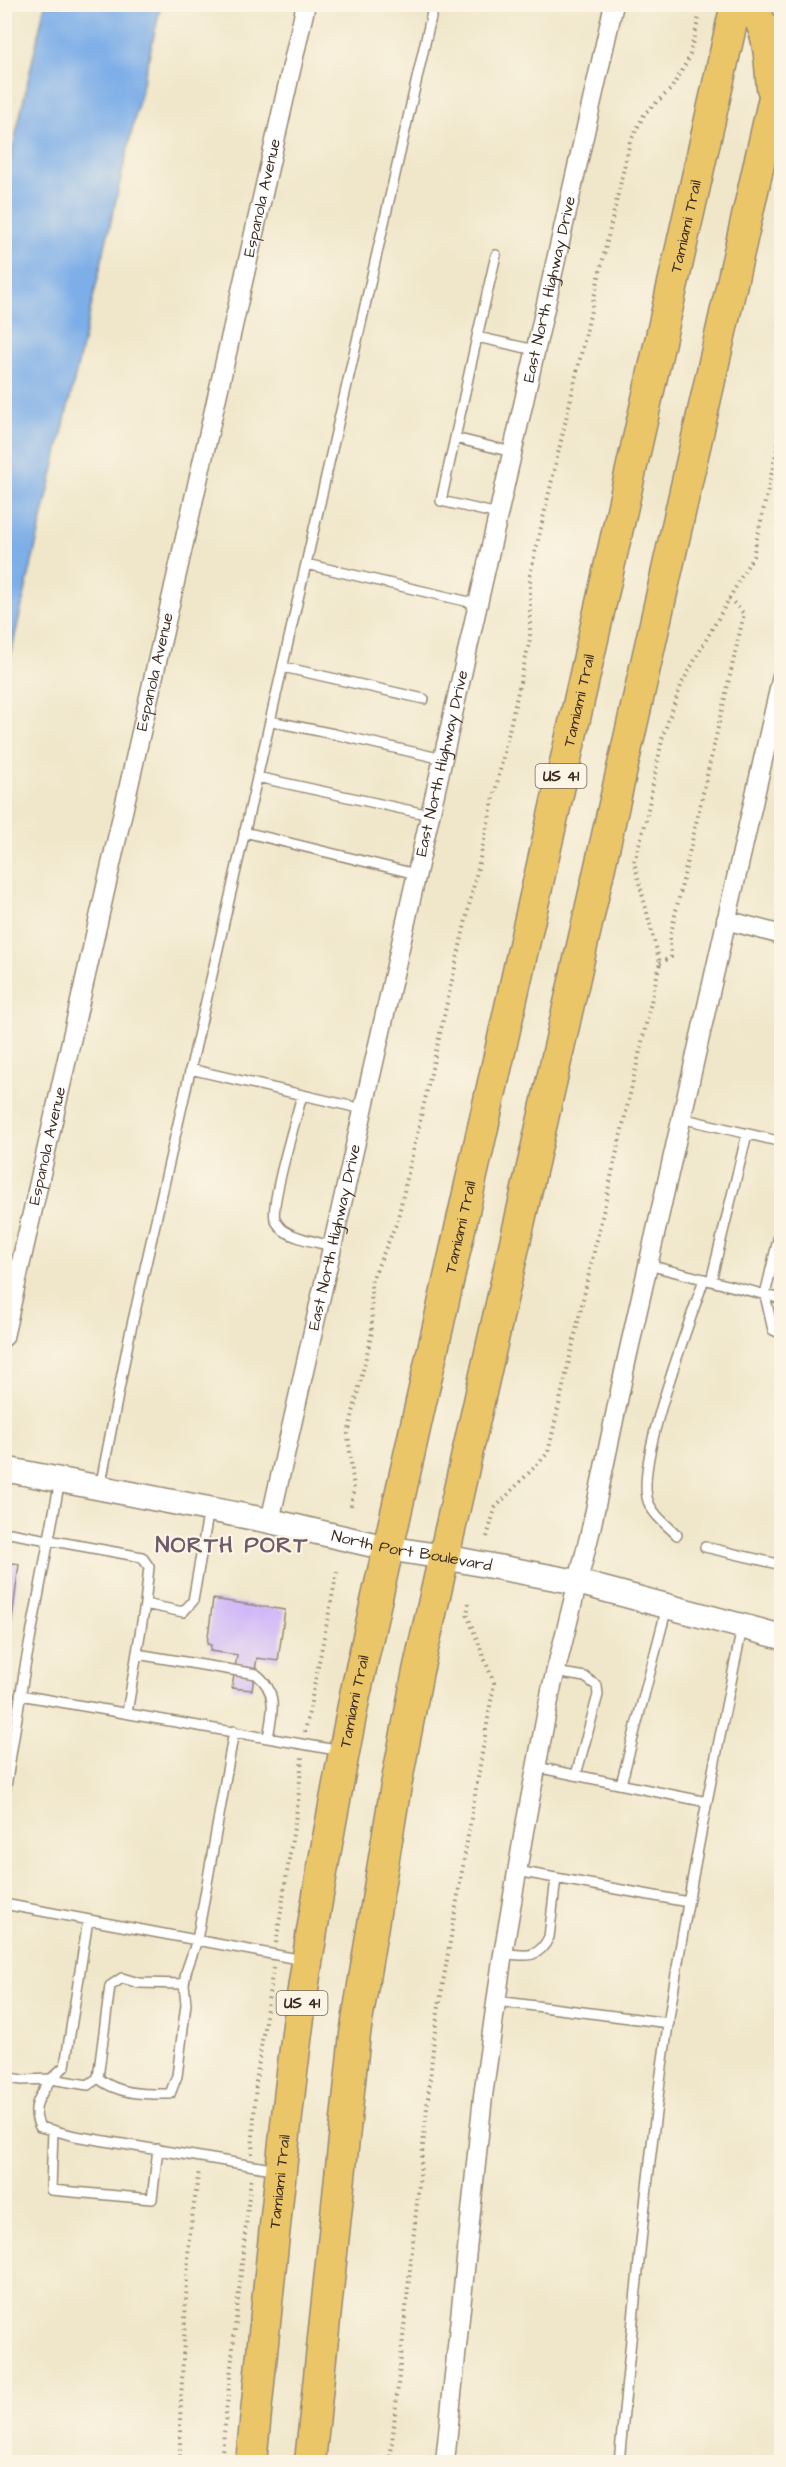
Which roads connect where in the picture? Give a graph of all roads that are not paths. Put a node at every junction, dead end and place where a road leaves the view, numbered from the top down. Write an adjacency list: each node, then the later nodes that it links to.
1 (306, 4): 41 (street, Espanola Avenue)
2 (434, 4): 14 (lane)
3 (614, 4): 10 (street, East North Highway Drive)
4 (736, 4): 50 (main road, Tamiami Trail / US 41)
5 (743, 4): 7 (main road)
6 (782, 62): 7 (main road)
7 (773, 100): 52 (main road)
8 (496, 255): 9 (lane)
9 (477, 337): 10 (lane); 11 (lane)
10 (536, 350): 12 (street, East North Highway Drive)
11 (455, 438): 12 (lane); 13 (lane)
12 (512, 452): 13 (street, East North Highway Drive)
13 (498, 514): 15 (street, East North Highway Drive)
14 (306, 564): 15 (lane); 16 (lane)
15 (478, 604): 21 (street, East North Highway Drive)
16 (282, 667): 18 (lane); 20 (lane)
17 (782, 676): 19 (street)
18 (424, 699)
19 (778, 709): 26 (street)
20 (270, 722): 21 (lane); 22 (lane)
21 (443, 759): 23 (street, East North Highway Drive)
22 (257, 777): 23 (lane); 24 (lane)
23 (430, 814): 25 (street, East North Highway Drive)
24 (244, 832): 25 (lane); 28 (lane)
25 (417, 874): 30 (street, East North Highway Drive)
26 (726, 920): 27 (street); 31 (street)
27 (782, 935)
28 (190, 1069): 29 (lane); 44 (lane)
29 (302, 1095): 30 (lane); 35 (lane)
30 (363, 1109): 35 (street, East North Highway Drive)
31 (681, 1118): 32 (lane); 36 (street)
32 (747, 1134): 33 (lane); 37 (lane)
33 (782, 1142)
34 (782, 1222): 38 (lane)
35 (332, 1246): 46 (street, East North Highway Drive)
36 (648, 1265): 37 (lane); 54 (street)
37 (707, 1280): 38 (lane); 48 (lane)
38 (765, 1295): 39 (lane); 40 (lane)
39 (782, 1299)
40 (782, 1334)
41 (4, 1337)
42 (4, 1469): 43 (street, North Port Boulevard)
43 (60, 1480): 44 (street, North Port Boulevard); 49 (lane)
44 (100, 1488): 45 (street, North Port Boulevard)
45 (209, 1509): 46 (street, North Port Boulevard); 55 (lane)
46 (270, 1521): 50 (street, North Port Boulevard)
47 (4, 1532): 49 (lane)
48 (678, 1535)
49 (48, 1541): 55 (lane); 61 (lane)
50 (387, 1548): 52 (street, North Port Boulevard); 65 (main road, Tamiami Trail / US 41)
51 (705, 1548): 53 (lane)
52 (444, 1557): 54 (street, North Port Boulevard); 89 (main road)
53 (782, 1565)
54 (577, 1582): 56 (street, North Port Boulevard); 60 (street)
55 (145, 1604): 59 (lane)
56 (667, 1607): 57 (street, North Port Boulevard); 68 (lane)
57 (742, 1628): 58 (street, North Port Boulevard); 70 (lane)
58 (782, 1637)
59 (137, 1654): 62 (lane); 64 (lane)
60 (555, 1672): 66 (street); 67 (lane)
61 (20, 1695): 62 (lane); 69 (lane)
62 (128, 1713): 63 (lane)
63 (234, 1731): 64 (lane); 76 (lane)
64 (268, 1737): 65 (lane)
65 (344, 1752): 78 (main road, Tamiami Trail / US 41)
66 (536, 1767): 67 (lane); 71 (street)
67 (576, 1775): 68 (lane)
68 (621, 1785): 70 (lane)
69 (4, 1799)
70 (707, 1802): 73 (lane)
71 (517, 1871): 72 (lane); 77 (street)
72 (556, 1878): 73 (lane); 77 (lane)
73 (688, 1902): 81 (lane)
74 (4, 1904): 75 (lane)
75 (88, 1920): 76 (lane); 84 (lane)
76 (197, 1940): 78 (lane); 79 (lane)
77 (503, 1953): 80 (street)
78 (308, 1961): 87 (main road, Tamiami Trail / US 41)
79 (184, 1984): 83 (lane); 83 (lane)
80 (496, 2001): 81 (lane); 90 (street)
81 (669, 2023): 91 (lane)
82 (4, 2077): 84 (lane)
83 (98, 2078): 84 (lane)
84 (51, 2079): 85 (lane)
85 (53, 2130): 86 (lane); 86 (lane)
86 (158, 2149): 87 (lane)
87 (266, 2168): 88 (main road, Tamiami Trail / US 41)
88 (251, 2463)
89 (310, 2463)
90 (445, 2463)
91 (619, 2463)

